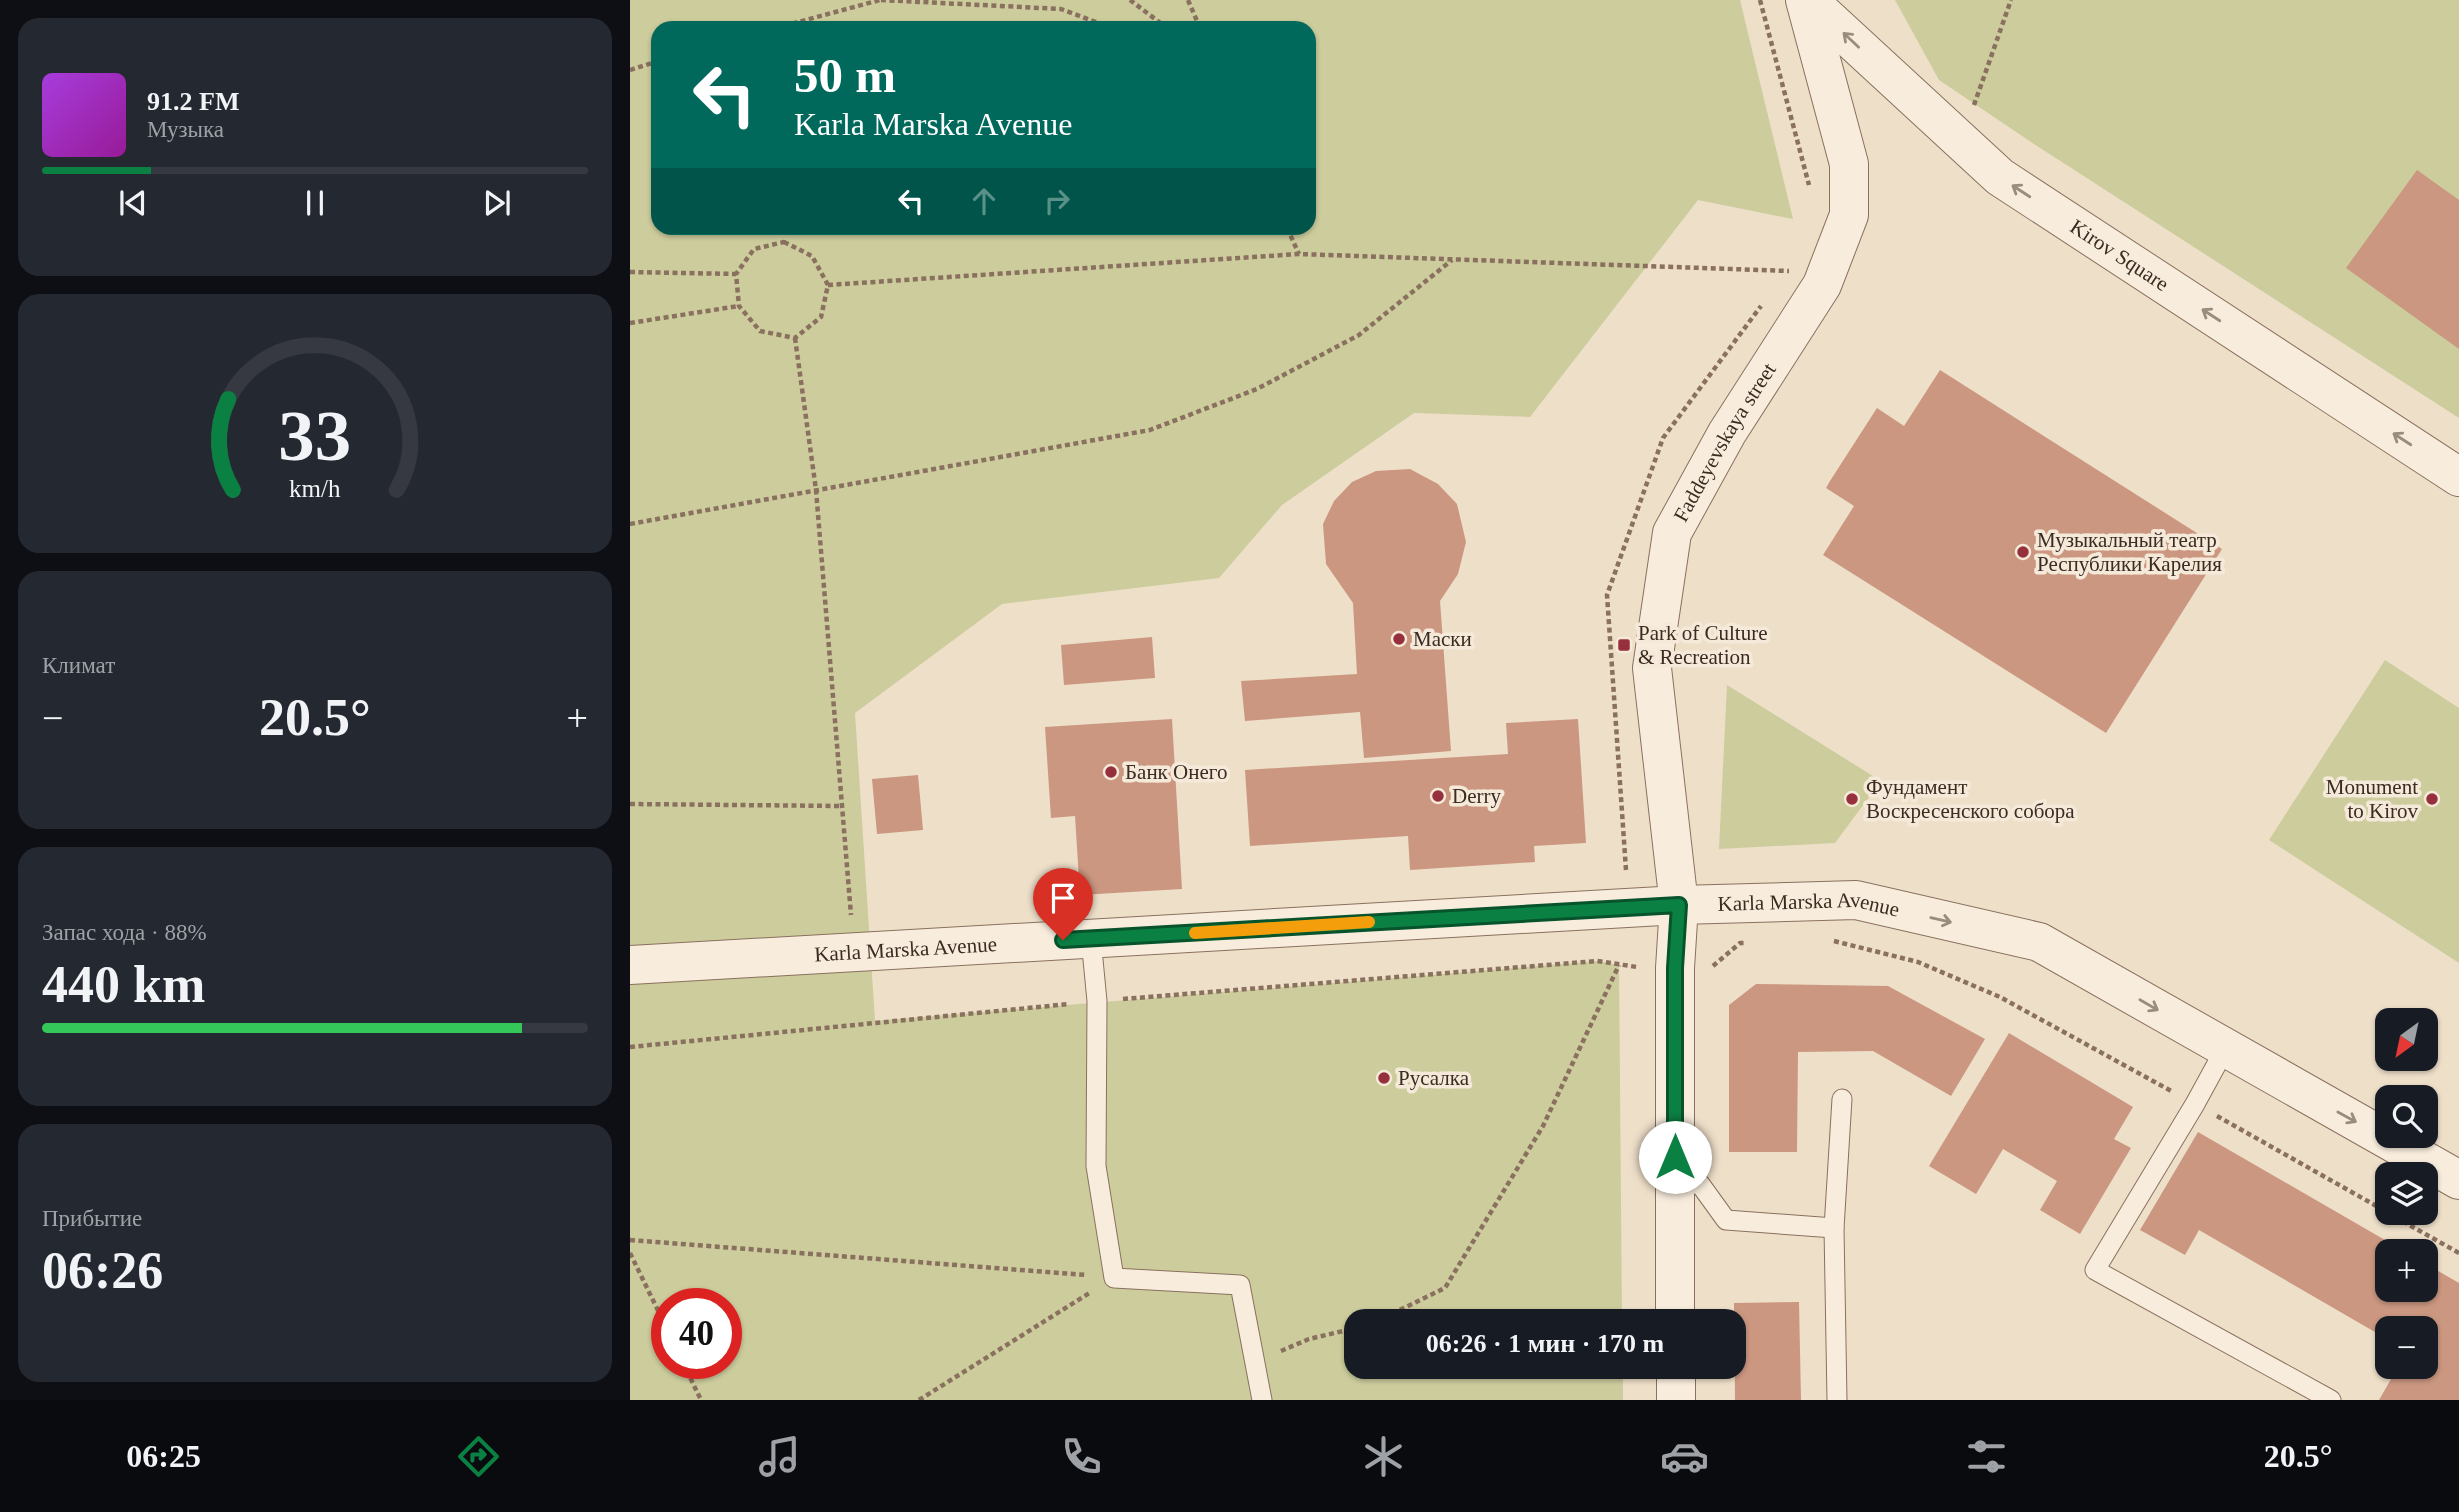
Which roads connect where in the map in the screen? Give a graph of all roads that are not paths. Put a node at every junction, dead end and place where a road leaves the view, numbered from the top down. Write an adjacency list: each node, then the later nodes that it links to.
1 (1806, 0): 2 (street, Kirov Square, one-way to 1); 3 (street, Faddeyevskaya street)
2 (2459, 477)
3 (1679, 905): 4 (street, Karla Marska Avenue); 6 (street, Karla Marska Avenue, one-way to 6); 9 (street, Faddeyevskaya street)
4 (1091, 939): 5 (street, Karla Marska Avenue); 13 (lane)
5 (630, 965)
6 (2225, 1049): 8 (street, Karla Marska Avenue, one-way to 8); 16 (lane)
7 (1842, 1099): 10 (lane)
8 (2459, 1180)
9 (1675, 1184): 10 (lane); 11 (street, Faddeyevskaya street)
10 (1834, 1228): 15 (lane)
11 (1675, 1309)
12 (1676, 1379): 14 (street)
13 (1262, 1400)
14 (1676, 1400)
15 (1837, 1400)
16 (2331, 1400)

